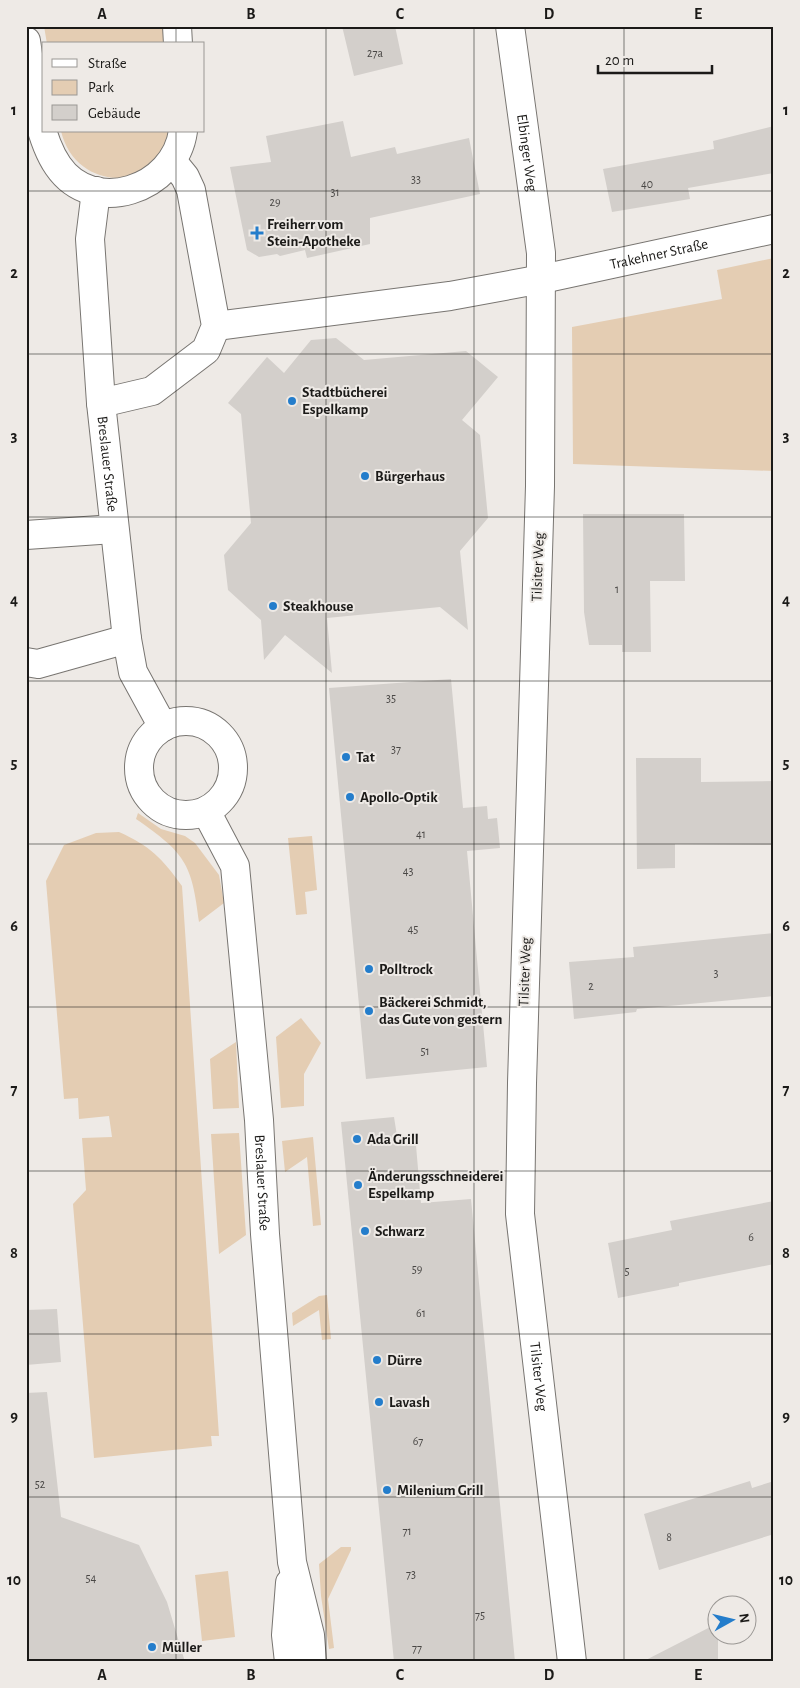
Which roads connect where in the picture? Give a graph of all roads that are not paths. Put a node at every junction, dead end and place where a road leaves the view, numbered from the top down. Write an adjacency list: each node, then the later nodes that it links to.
1 (177, 26): 3 (street)
2 (510, 26): 11 (street, Elbinger Weg)
3 (178, 42)
4 (31, 49): 5 (street)
5 (42, 112)
6 (45, 132): 9 (street)
7 (184, 132): 8 (street)
8 (172, 161): 9 (street); 12 (street)
9 (96, 191): 13 (street, Breslauer Straße)
10 (774, 229): 11 (street, Trakehner Straße)
11 (542, 279): 12 (street, Trakehner Straße); 23 (street, Tilsiter Weg)
12 (216, 326): 13 (street)
13 (101, 403): 14 (street, Breslauer Straße)
14 (114, 528): 15 (street); 16 (street, Breslauer Straße)
15 (26, 535)
16 (127, 639): 17 (street); 18 (street, Breslauer Straße)
17 (26, 662)
18 (163, 727): 19 (street); 19 (street)
19 (206, 811): 20 (street, Breslauer Straße)
20 (292, 1562): 21 (street, Breslauer Straße); 22 (street, Breslauer Straße)
21 (289, 1662)
22 (312, 1662)
23 (572, 1662)

